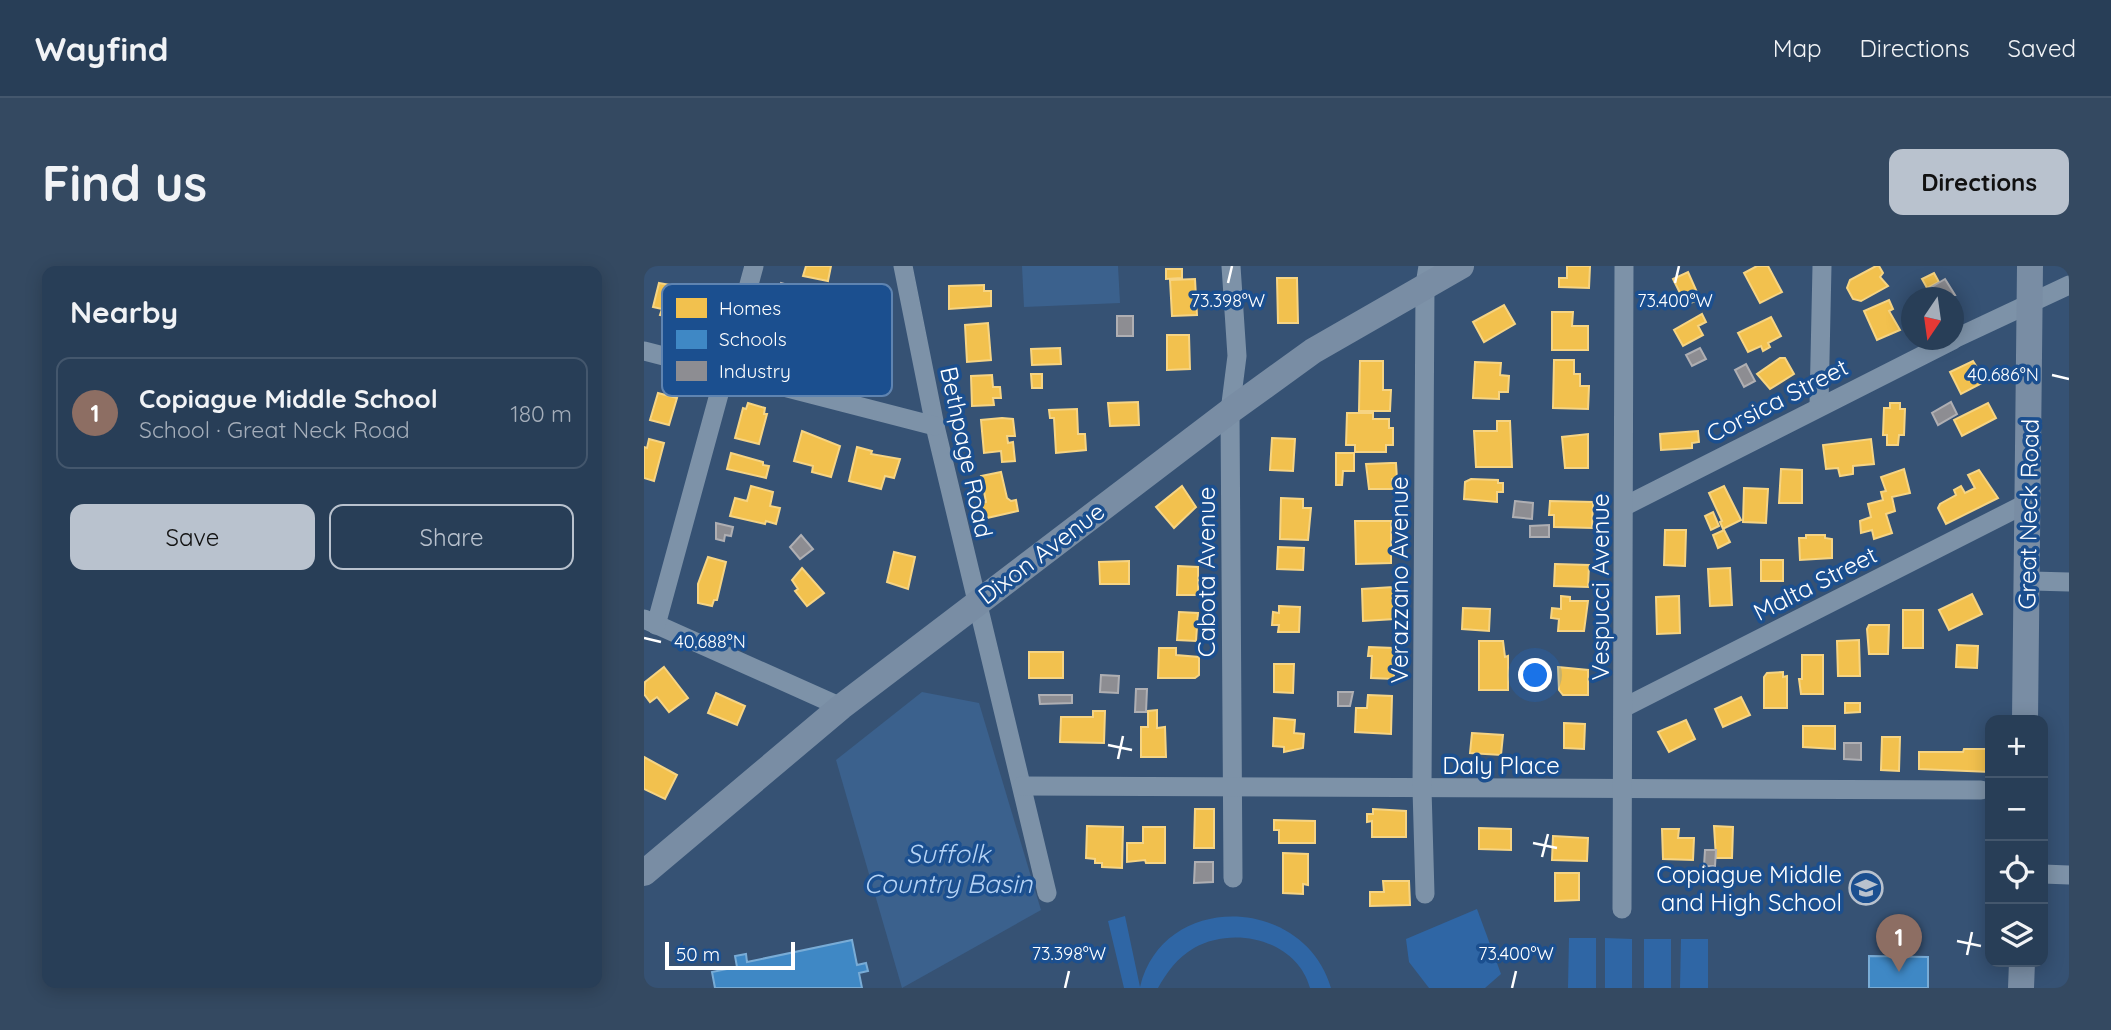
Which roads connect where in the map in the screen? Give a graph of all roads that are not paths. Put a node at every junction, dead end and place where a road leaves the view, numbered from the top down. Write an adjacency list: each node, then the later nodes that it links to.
1 (754, 266): 9 (street)
2 (903, 266): 20 (street, Bethpage Road)
3 (1231, 266): 19 (street, Cabota Avenue)
4 (1461, 266): 8 (main road, Dixon Avenue)
5 (1624, 266): 22 (street, Vespucci Avenue)
6 (1822, 266): 18 (street)
7 (2030, 266): 11 (main road, Great Neck Road)
8 (1427, 275): 19 (main road, Dixon Avenue); 32 (street, Verazzano Avenue)
9 (749, 284)
10 (2069, 285): 11 (street, Corsica Street)
11 (2031, 301): 12 (street, Corsica Street); 21 (main road, Great Neck Road)
12 (1964, 334)
13 (1931, 350): 18 (street, Corsica Street)
14 (644, 351): 15 (street)
15 (662, 355)
16 (718, 396): 26 (street)
17 (820, 396): 20 (street)
18 (1819, 405): 22 (street, Corsica Street)
19 (1230, 411): 25 (main road, Dixon Avenue); 31 (street, Cabota Avenue)
20 (934, 426): 25 (street, Bethpage Road)
21 (2027, 503): 23 (main road, Great Neck Road); 28 (street, Malta Street)
22 (1625, 506): 28 (street, Vespucci Avenue)
23 (2026, 581): 24 (street); 29 (main road, Great Neck Road)
24 (2069, 582)
25 (975, 602): 27 (main road, Dixon Avenue); 30 (street, Bethpage Road)
26 (650, 622): 27 (street)
27 (841, 707): 35 (main road, Dixon Avenue)
28 (1625, 707): 33 (street, Vespucci Avenue)
29 (2025, 715)
30 (1021, 786): 31 (street, Daly Place); 39 (street, Bethpage Road)
31 (1231, 788): 32 (street, Daly Place); 38 (street, Cabota Avenue)
32 (1422, 789): 33 (street, Daly Place); 40 (street, Verazzano Avenue)
33 (1623, 790): 34 (street, Daly Place); 41 (street, Vespucci Avenue)
34 (1980, 790)
35 (644, 873)
36 (2048, 874): 37 (street)
37 (2069, 875)
38 (1233, 878)
39 (1047, 893)
40 (1425, 894)
41 (1622, 909)
42 (2022, 967): 43 (main road)
43 (2021, 988)

